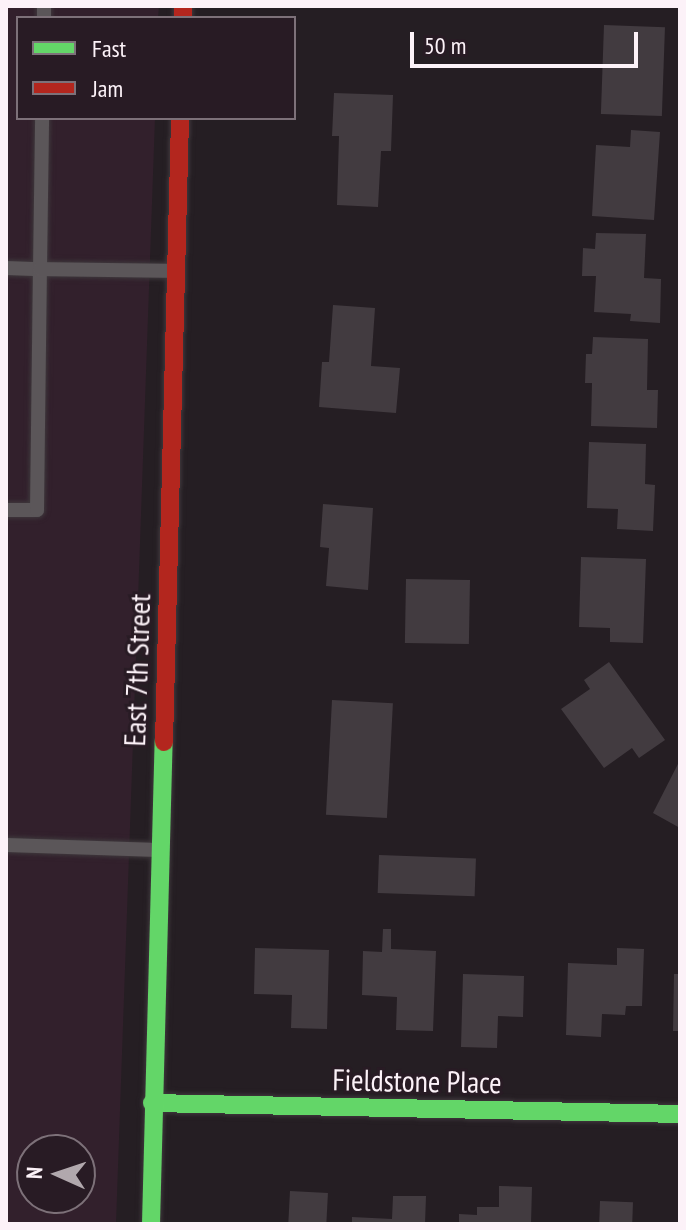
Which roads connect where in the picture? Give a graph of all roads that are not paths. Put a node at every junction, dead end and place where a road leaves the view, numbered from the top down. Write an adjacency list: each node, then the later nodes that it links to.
1 (42, 120): 4 (lane)
2 (180, 120): 5 (street, East 7th Street)
3 (6, 268): 4 (lane)
4 (40, 269): 5 (lane); 6 (lane)
5 (176, 271): 8 (street, East 7th Street)
6 (6, 510)
7 (6, 845): 8 (lane)
8 (160, 850): 9 (street, East 7th Street)
9 (152, 1103): 10 (street, Fieldstone Place); 11 (street, East 7th Street)
10 (680, 1114)
11 (151, 1224)

